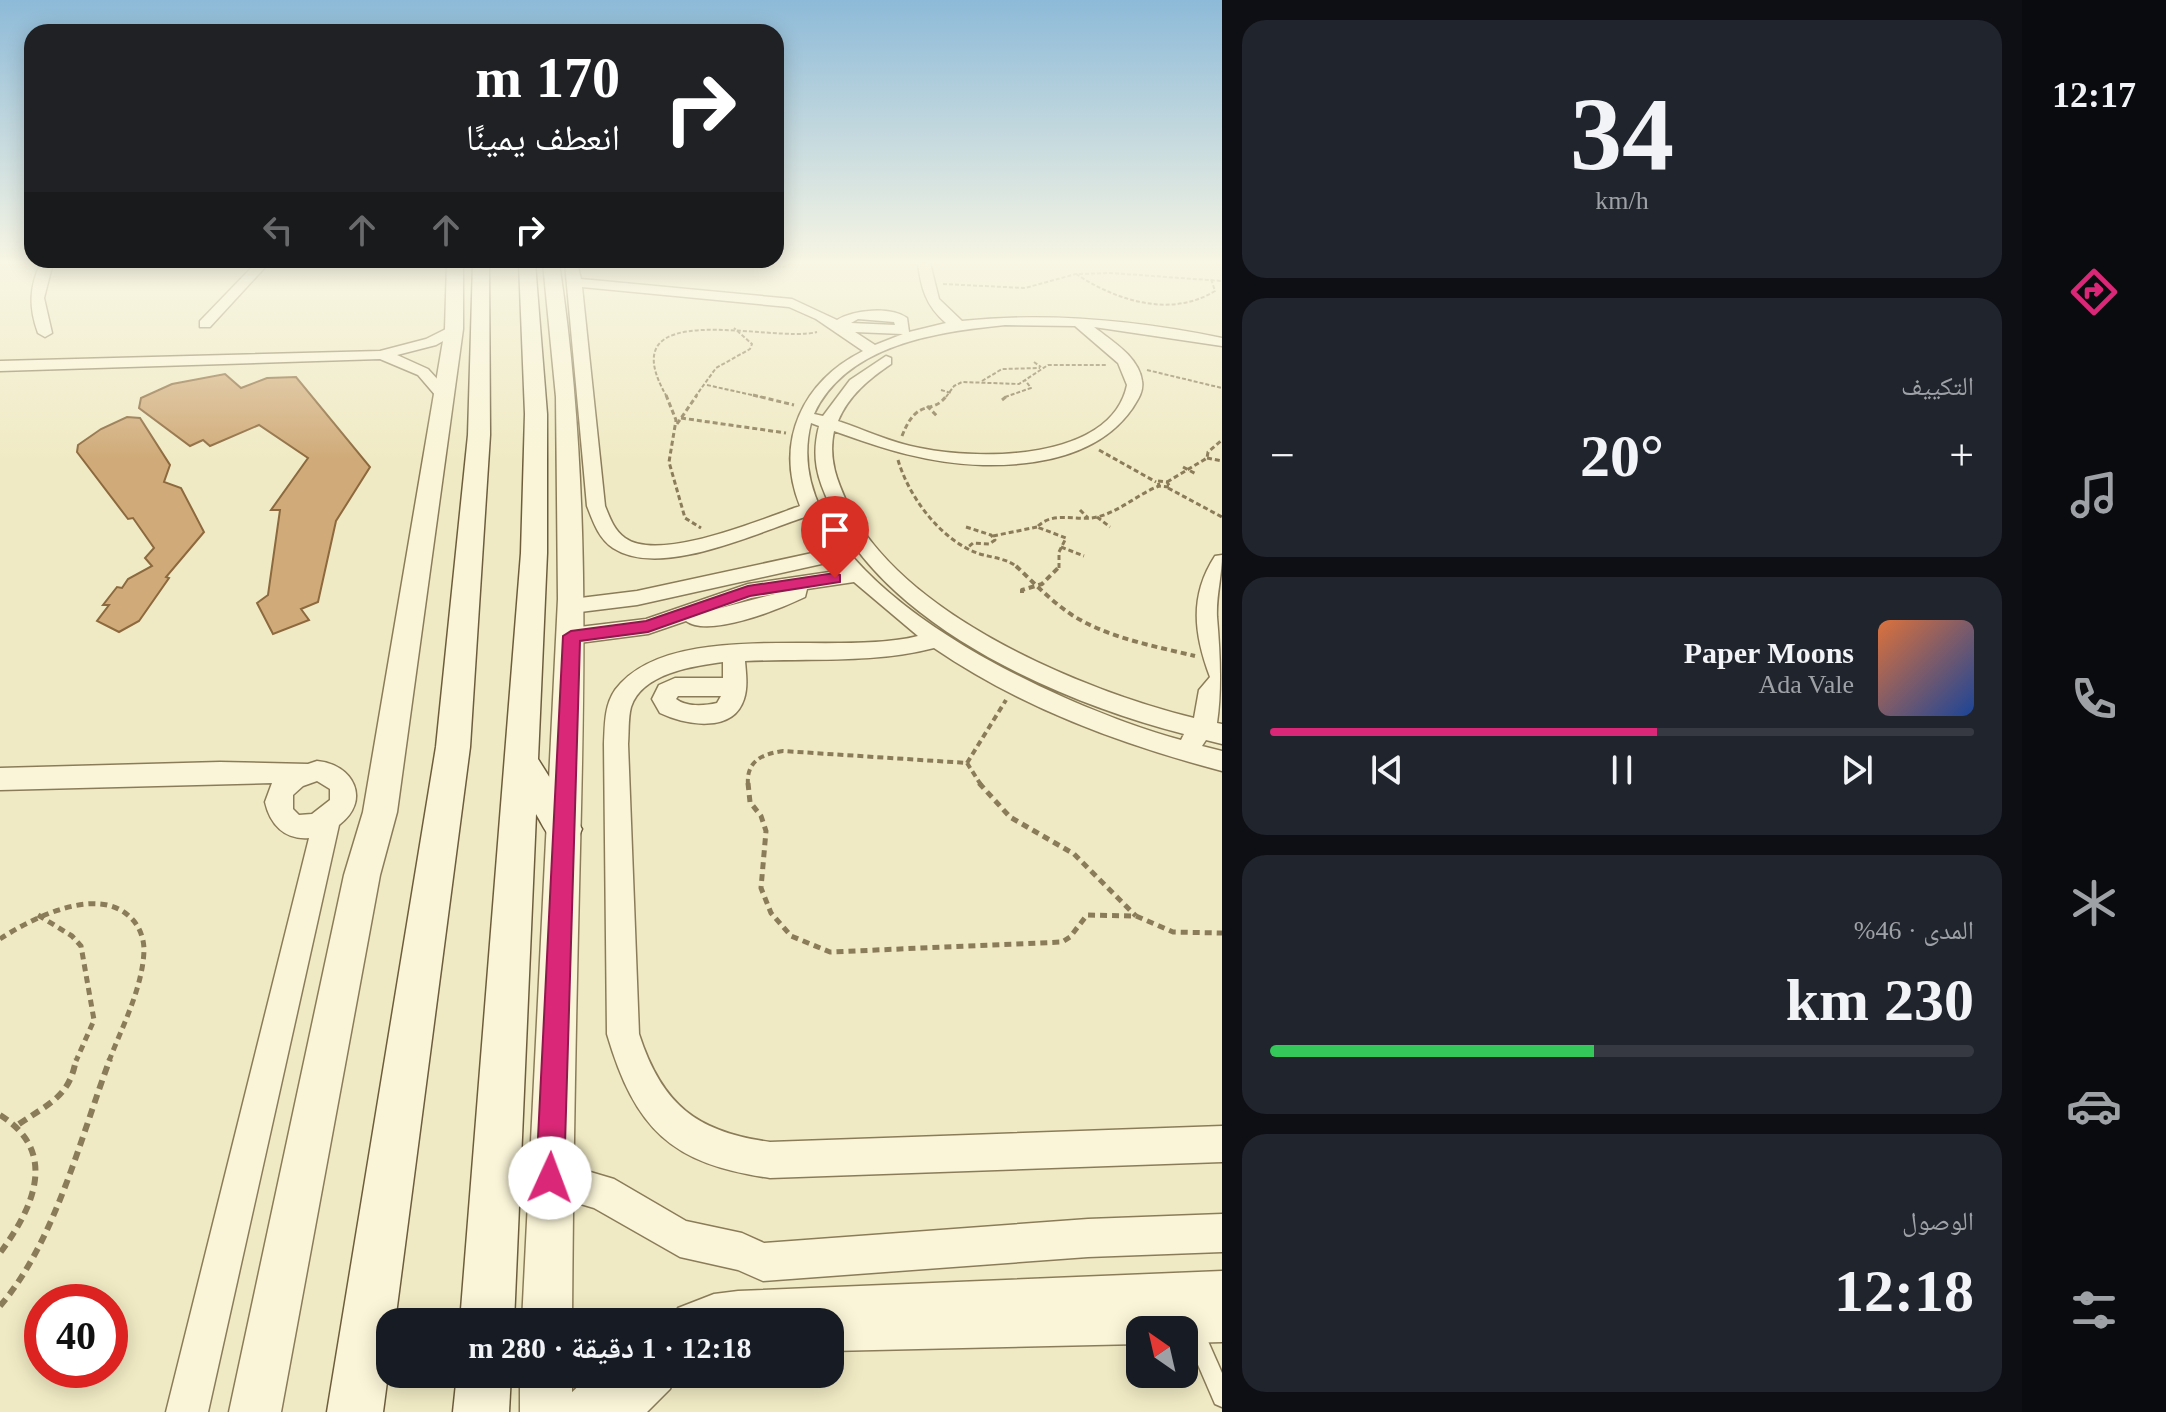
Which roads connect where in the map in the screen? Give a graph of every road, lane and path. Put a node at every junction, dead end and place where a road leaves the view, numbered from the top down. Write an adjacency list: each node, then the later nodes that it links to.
1 (43, 329): 17 (street)
2 (454, 329): 22 (street); 37 (street)
3 (480, 329): 117 (main road)
4 (531, 329): 87 (main road)
5 (560, 329): 77 (street)
6 (571, 329): 66 (street)
7 (715, 329): 46 (path)
8 (735, 329): 33 (path)
9 (741, 329): 10 (path)
10 (828, 329)
11 (838, 329): 21 (street)
12 (915, 329): 18 (street)
13 (946, 329): 18 (street)
14 (1031, 329): 45 (street)
15 (1087, 329): 23 (street)
16 (1124, 329): 19 (street); 20 (street); 23 (street)
17 (45, 333)
18 (915, 336): 21 (street)
19 (1222, 342)
20 (1222, 350)
21 (874, 351): 47 (street)
22 (380, 355): 25 (street); 37 (street)
23 (1124, 361): 26 (path); 35 (path); 49 (street)
24 (1034, 362): 26 (path)
25 (0, 366)
26 (1040, 368): 29 (path); 30 (path)
27 (984, 372): 29 (path)
28 (972, 375): 31 (path)
29 (989, 375): 31 (path)
30 (1025, 380): 31 (path); 40 (path)
31 (982, 381): 34 (path)
32 (948, 384): 34 (path)
33 (707, 385): 44 (path); 47 (path)
34 (954, 386): 38 (path)
35 (1222, 388)
36 (941, 390): 38 (path)
37 (442, 393): 116 (street)
38 (951, 393): 41 (path)
39 (924, 400): 41 (path)
40 (1002, 400)
41 (934, 404): 42 (path)
42 (927, 406): 43 (path); 50 (path)
43 (937, 416)
44 (681, 418): 46 (path); 47 (path)
45 (827, 423): 47 (street); 50 (street); 51 (street)
46 (677, 424): 66 (path)
47 (802, 428): 51 (street); 58 (street)
48 (1222, 440): 52 (path)
49 (1083, 442): 50 (street); 56 (path)
50 (892, 447): 51 (street); 69 (path)
51 (821, 449): 84 (street)
52 (1207, 458): 53 (path); 54 (path)
53 (1222, 461)
54 (1185, 468): 55 (path); 57 (path)
55 (1196, 474)
56 (1158, 484): 57 (path); 60 (path)
57 (1168, 485): 61 (path)
58 (810, 509): 66 (street); 70 (street)
59 (1080, 510): 62 (path)
60 (1097, 517): 62 (path); 65 (path)
61 (1222, 517)
62 (1088, 518): 64 (path)
63 (966, 527): 67 (path)
64 (1037, 527): 67 (path); 68 (path)
65 (1110, 527)
66 (741, 531)
67 (993, 536): 69 (path)
68 (1061, 547): 71 (path); 74 (path)
69 (967, 548): 74 (path)
70 (839, 554): 73 (street); 76 (street)
71 (1084, 556)
72 (1222, 561): 81 (street)
73 (857, 575): 78 (street); 79 (street)
74 (1039, 585): 75 (path); 81 (path)
75 (1022, 593)
76 (637, 598): 77 (street); 78 (street)
77 (572, 621): 78 (street); 92 (street)
78 (648, 626)
79 (935, 640): 80 (street); 83 (street)
80 (734, 653): 82 (street); 99 (street)
81 (1220, 673): 84 (street)
82 (733, 687)
83 (1014, 687): 85 (street); 88 (path)
84 (1211, 732): 85 (street)
85 (1184, 752): 86 (street)
86 (1222, 761)
87 (523, 763): 92 (main road); 105 (main road)
88 (967, 763): 94 (path); 94 (path)
89 (305, 773): 90 (street); 91 (street); 91 (street)
90 (0, 779)
91 (327, 819): 115 (street)
92 (564, 829): 100 (street)
93 (38, 915): 96 (path); 98 (path); 104 (path)
94 (1136, 916): 95 (path)
95 (1222, 933)
96 (0, 939)
97 (0, 1115): 98 (path)
98 (19, 1124): 102 (path)
99 (1222, 1144)
100 (550, 1178): 101 (street); 106 (street)
101 (1222, 1233)
102 (0, 1253)
103 (1222, 1291): 107 (street)
104 (0, 1306)
105 (488, 1308)
106 (547, 1308)
107 (811, 1308)
108 (1206, 1323): 109 (street); 114 (lane)
109 (844, 1331)
110 (483, 1388): 118 (main road)
111 (546, 1388): 119 (street)
112 (606, 1388): 120 (street)
113 (641, 1388): 121 (street)
114 (1222, 1397)
115 (187, 1412)
116 (255, 1412)
117 (355, 1412)
118 (481, 1412)
119 (546, 1412)
120 (582, 1412)
121 (617, 1412)

